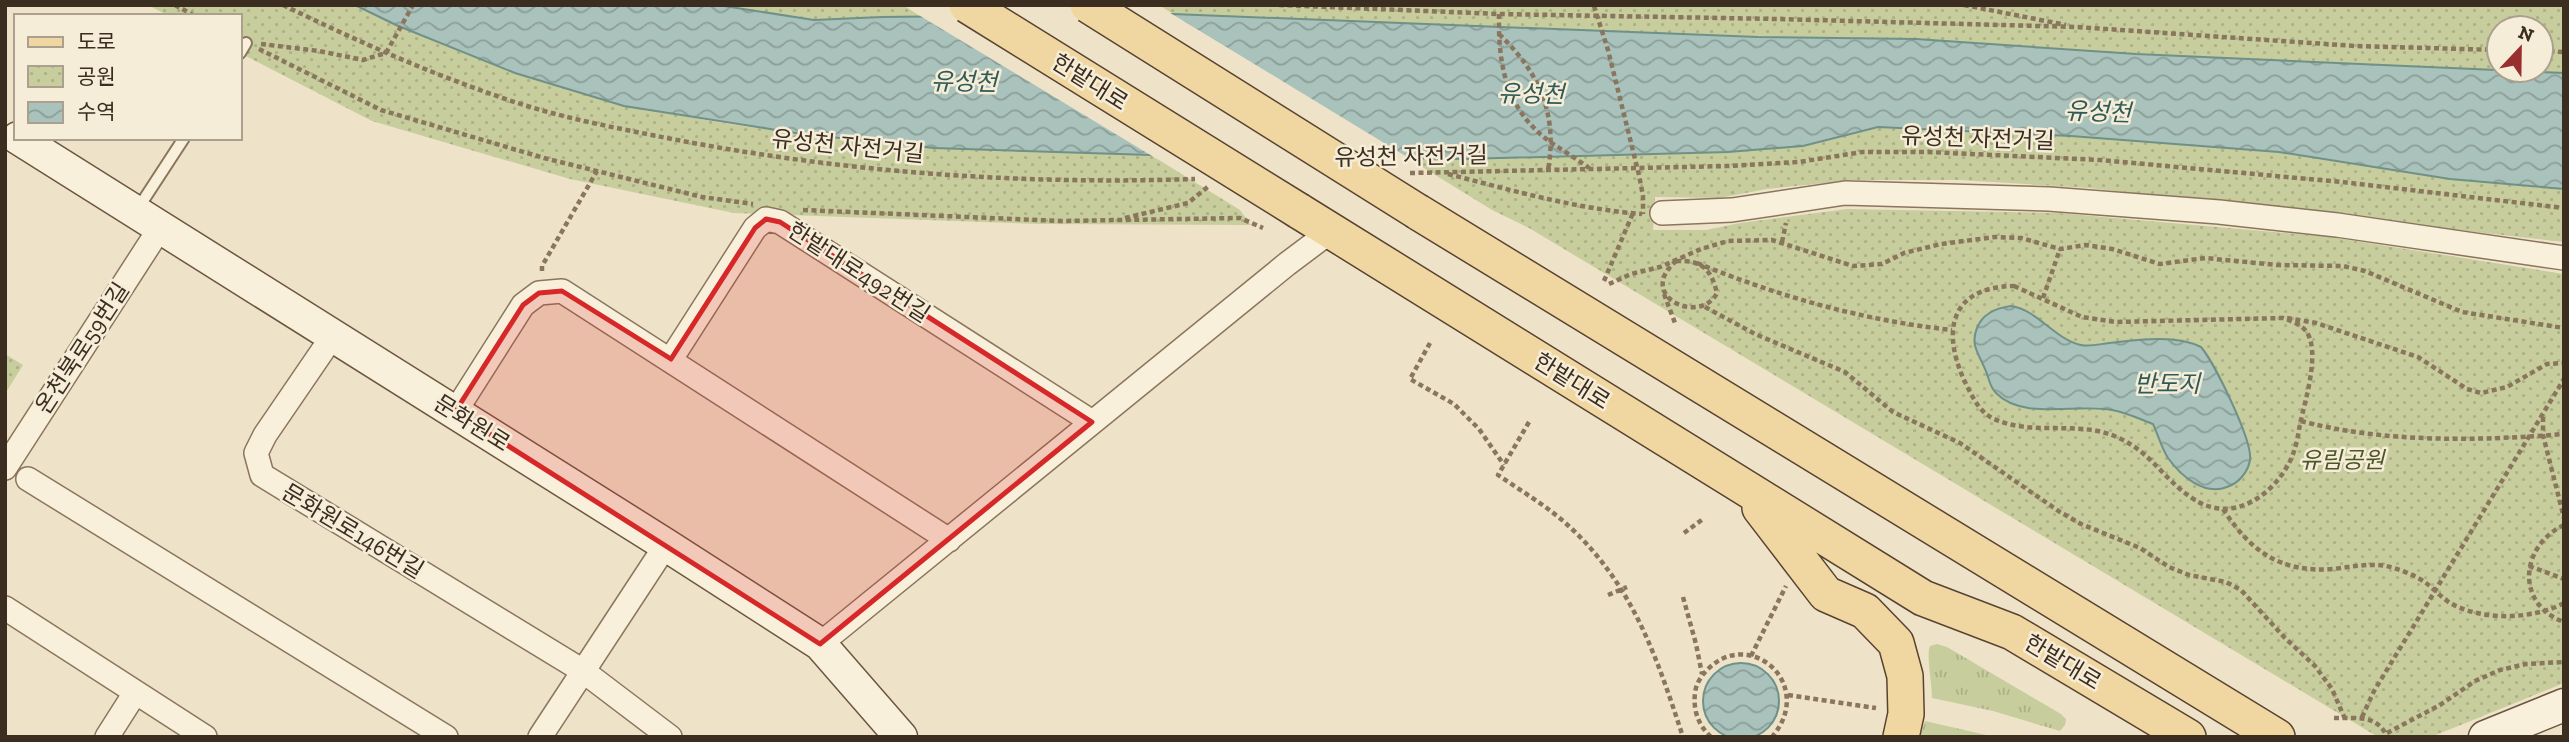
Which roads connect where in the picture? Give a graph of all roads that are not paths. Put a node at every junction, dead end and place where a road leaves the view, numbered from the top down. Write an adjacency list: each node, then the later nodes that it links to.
1 (967, 5): 9 (main road, 한밭대로, bridge)
2 (1088, 5): 33 (main road, bridge)
3 (246, 43): 4 (lane)
4 (242, 50)
5 (22, 140): 8 (street, 문화원로)
6 (183, 140): 8 (lane)
7 (1653, 213): 10 (street)
8 (148, 220): 11 (street, 문화원로); 15 (street, 온천북로59번길)
9 (1331, 230): 14 (street); 17 (main road, 한밭대로)
10 (2564, 258)
11 (332, 337): 13 (street, 문화원로); 22 (street, 문화원로146번길)
12 (671, 359): 13 (street); 14 (street, 한밭대로492번길); 18 (street)
13 (455, 412): 19 (street, 문화원로)
14 (1092, 422): 18 (street)
15 (5, 468)
16 (28, 479): 27 (street)
17 (1745, 489): 31 (main road); 32 (main road, 한밭대로)
18 (949, 540): 21 (street)
19 (666, 545): 21 (street, 문화원로); 22 (street)
20 (5, 608): 23 (street)
21 (820, 644): 30 (street, 문화원로)
22 (583, 671): 28 (street); 29 (street, 문화원로146번길)
23 (135, 693): 25 (street); 26 (street)
24 (2564, 705): 34 (street)
25 (107, 737)
26 (205, 737)
27 (446, 737)
28 (540, 737)
29 (670, 737)
30 (901, 737)
31 (1901, 737)
32 (2188, 737)
33 (2277, 737)
34 (2485, 737)

